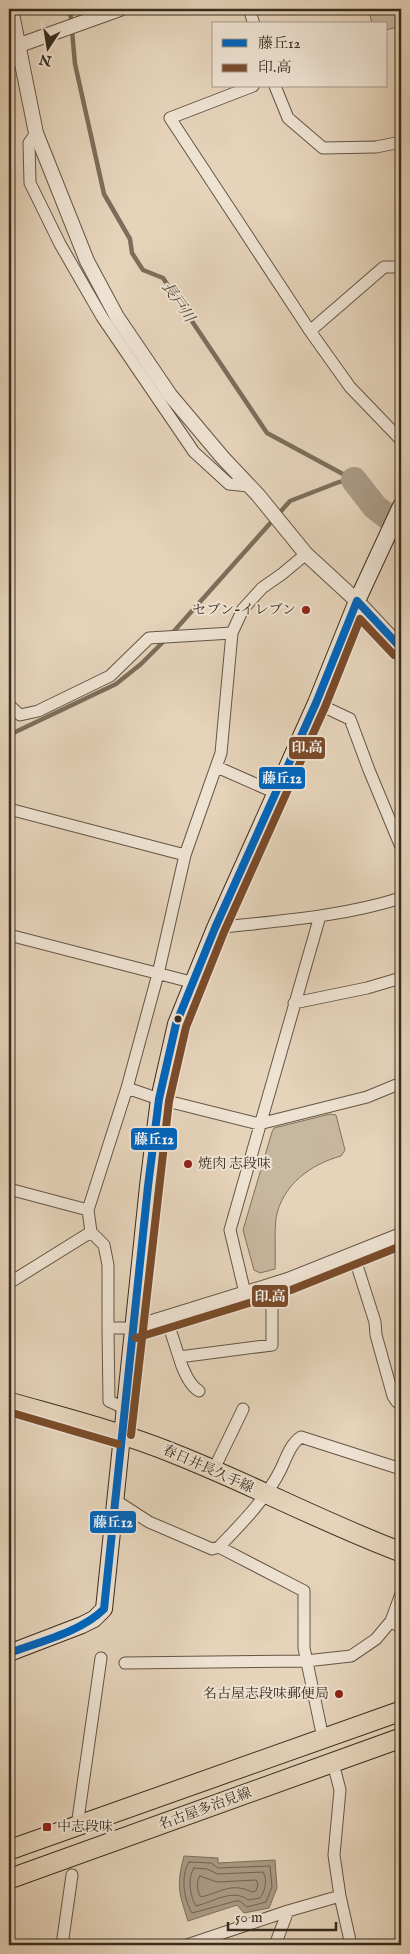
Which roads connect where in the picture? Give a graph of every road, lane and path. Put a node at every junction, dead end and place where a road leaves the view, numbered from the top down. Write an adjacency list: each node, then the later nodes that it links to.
1 (11, 9): 5 (street)
2 (119, 9): 5 (street)
3 (249, 9): 4 (street)
4 (253, 22)
5 (17, 46): 8 (street)
6 (248, 88): 11 (street)
7 (277, 88): 9 (street)
8 (36, 133): 13 (street); 13 (street)
9 (401, 142)
10 (401, 267): 11 (street)
11 (310, 331): 12 (street)
12 (401, 440)
13 (249, 486): 15 (street)
14 (401, 507): 16 (main road)
15 (306, 554): 16 (street); 17 (street)
16 (357, 601): 18 (street); 19 (main road)
17 (232, 632): 20 (street); 21 (street)
18 (401, 648)
19 (316, 703): 22 (main road); 24 (street)
20 (9, 705)
21 (217, 767): 22 (street); 25 (street)
22 (276, 793): 28 (main road)
23 (9, 809): 25 (street)
24 (401, 847)
25 (185, 855): 30 (street)
26 (401, 898): 27 (street)
27 (320, 916): 28 (street); 33 (street)
28 (215, 928): 32 (main road)
29 (9, 936): 30 (street)
30 (158, 974): 32 (street); 35 (street)
31 (401, 978): 33 (street)
32 (192, 982): 36 (main road)
33 (294, 1004): 37 (street)
34 (401, 1083): 37 (street)
35 (127, 1088): 36 (street); 39 (street)
36 (159, 1099): 37 (street); 48 (main road)
37 (260, 1124): 45 (street)
38 (9, 1189): 39 (street)
39 (88, 1210): 40 (street)
40 (91, 1232): 43 (street); 47 (street)
41 (401, 1235): 42 (street)
42 (353, 1253): 44 (street); 52 (street)
43 (9, 1283)
44 (272, 1286): 45 (street); 49 (street)
45 (245, 1293): 46 (street)
46 (166, 1317): 48 (street); 49 (street)
47 (108, 1328): 48 (street); 53 (street)
48 (132, 1328): 53 (main road)
49 (179, 1357): 50 (street)
50 (199, 1391)
51 (9, 1402): 55 (main road, 春日井長久手線)
52 (401, 1402)
53 (124, 1408): 55 (main road)
54 (243, 1408): 57 (street)
55 (121, 1434): 57 (main road, 春日井長久手線); 59 (main road)
56 (401, 1468): 58 (street)
57 (213, 1471): 58 (main road, 春日井長久手線)
58 (266, 1494): 60 (street); 61 (main road, 春日井長久手線)
59 (115, 1500): 60 (street); 65 (main road)
60 (218, 1547): 67 (street)
61 (401, 1552)
62 (401, 1594): 63 (street)
63 (391, 1621): 64 (street); 67 (street)
64 (401, 1628)
65 (9, 1653)
66 (101, 1658): 73 (street)
67 (306, 1660): 68 (street); 70 (street)
68 (125, 1663)
69 (401, 1711): 70 (main road, 名古屋多治見線)
70 (323, 1738): 73 (main road, 名古屋多治見線)
71 (401, 1738): 72 (main road, 名古屋多治見線)
72 (333, 1763): 76 (main road, 名古屋多治見線); 77 (street)
73 (77, 1826): 74 (main road, 名古屋多治見線)
74 (9, 1850)
75 (72, 1875): 79 (street)
76 (9, 1879)
77 (340, 1896): 78 (street); 82 (street)
78 (288, 1911): 80 (street); 81 (street)
79 (62, 1945)
80 (187, 1945)
81 (275, 1945)
82 (351, 1945)

